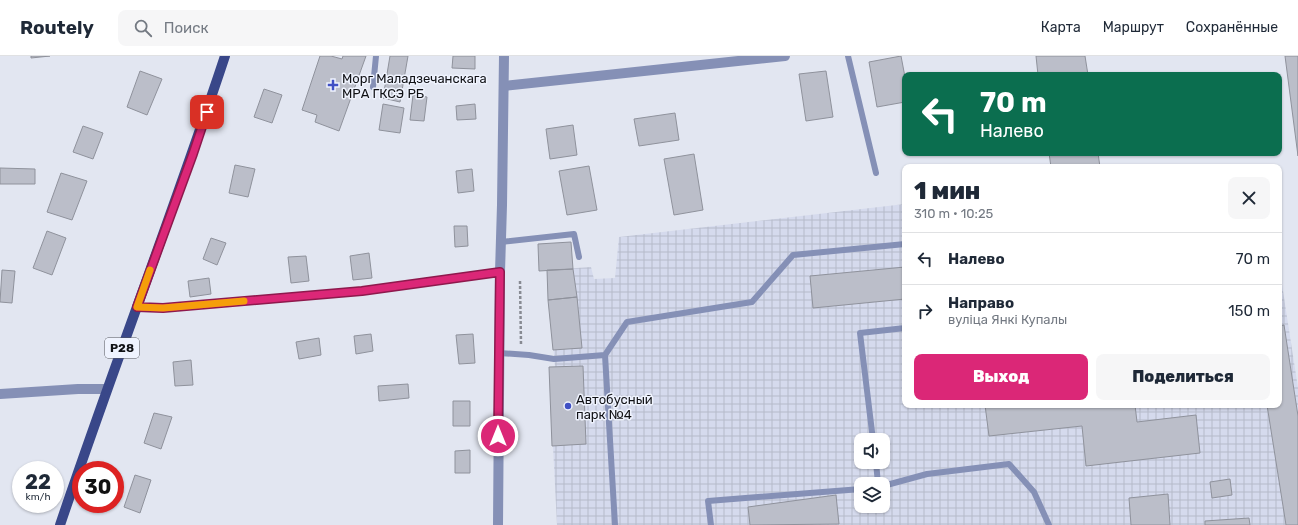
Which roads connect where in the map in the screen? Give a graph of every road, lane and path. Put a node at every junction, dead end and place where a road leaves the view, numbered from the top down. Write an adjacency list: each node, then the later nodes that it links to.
1 (225, 56): 13 (main road, Р28)
2 (376, 56): 7 (lane)
3 (504, 56): 6 (street)
4 (785, 56): 6 (street)
5 (848, 56): 8 (lane)
6 (504, 86): 9 (street)
7 (372, 87)
8 (876, 173)
9 (501, 242): 11 (lane); 12 (street)
10 (902, 244): 16 (lane)
11 (579, 257)
12 (500, 272): 13 (lane); 15 (street)
13 (137, 307): 17 (main road, Р28)
14 (902, 328): 19 (lane)
15 (499, 354): 16 (lane); 23 (street)
16 (604, 355): 24 (lane)
17 (107, 389): 18 (street); 22 (main road, Р28)
18 (0, 394)
19 (872, 433)
20 (890, 484): 26 (lane)
21 (854, 490): 25 (lane)
22 (60, 525)
23 (498, 525)
24 (615, 525)
25 (711, 525)
26 (1049, 525)

